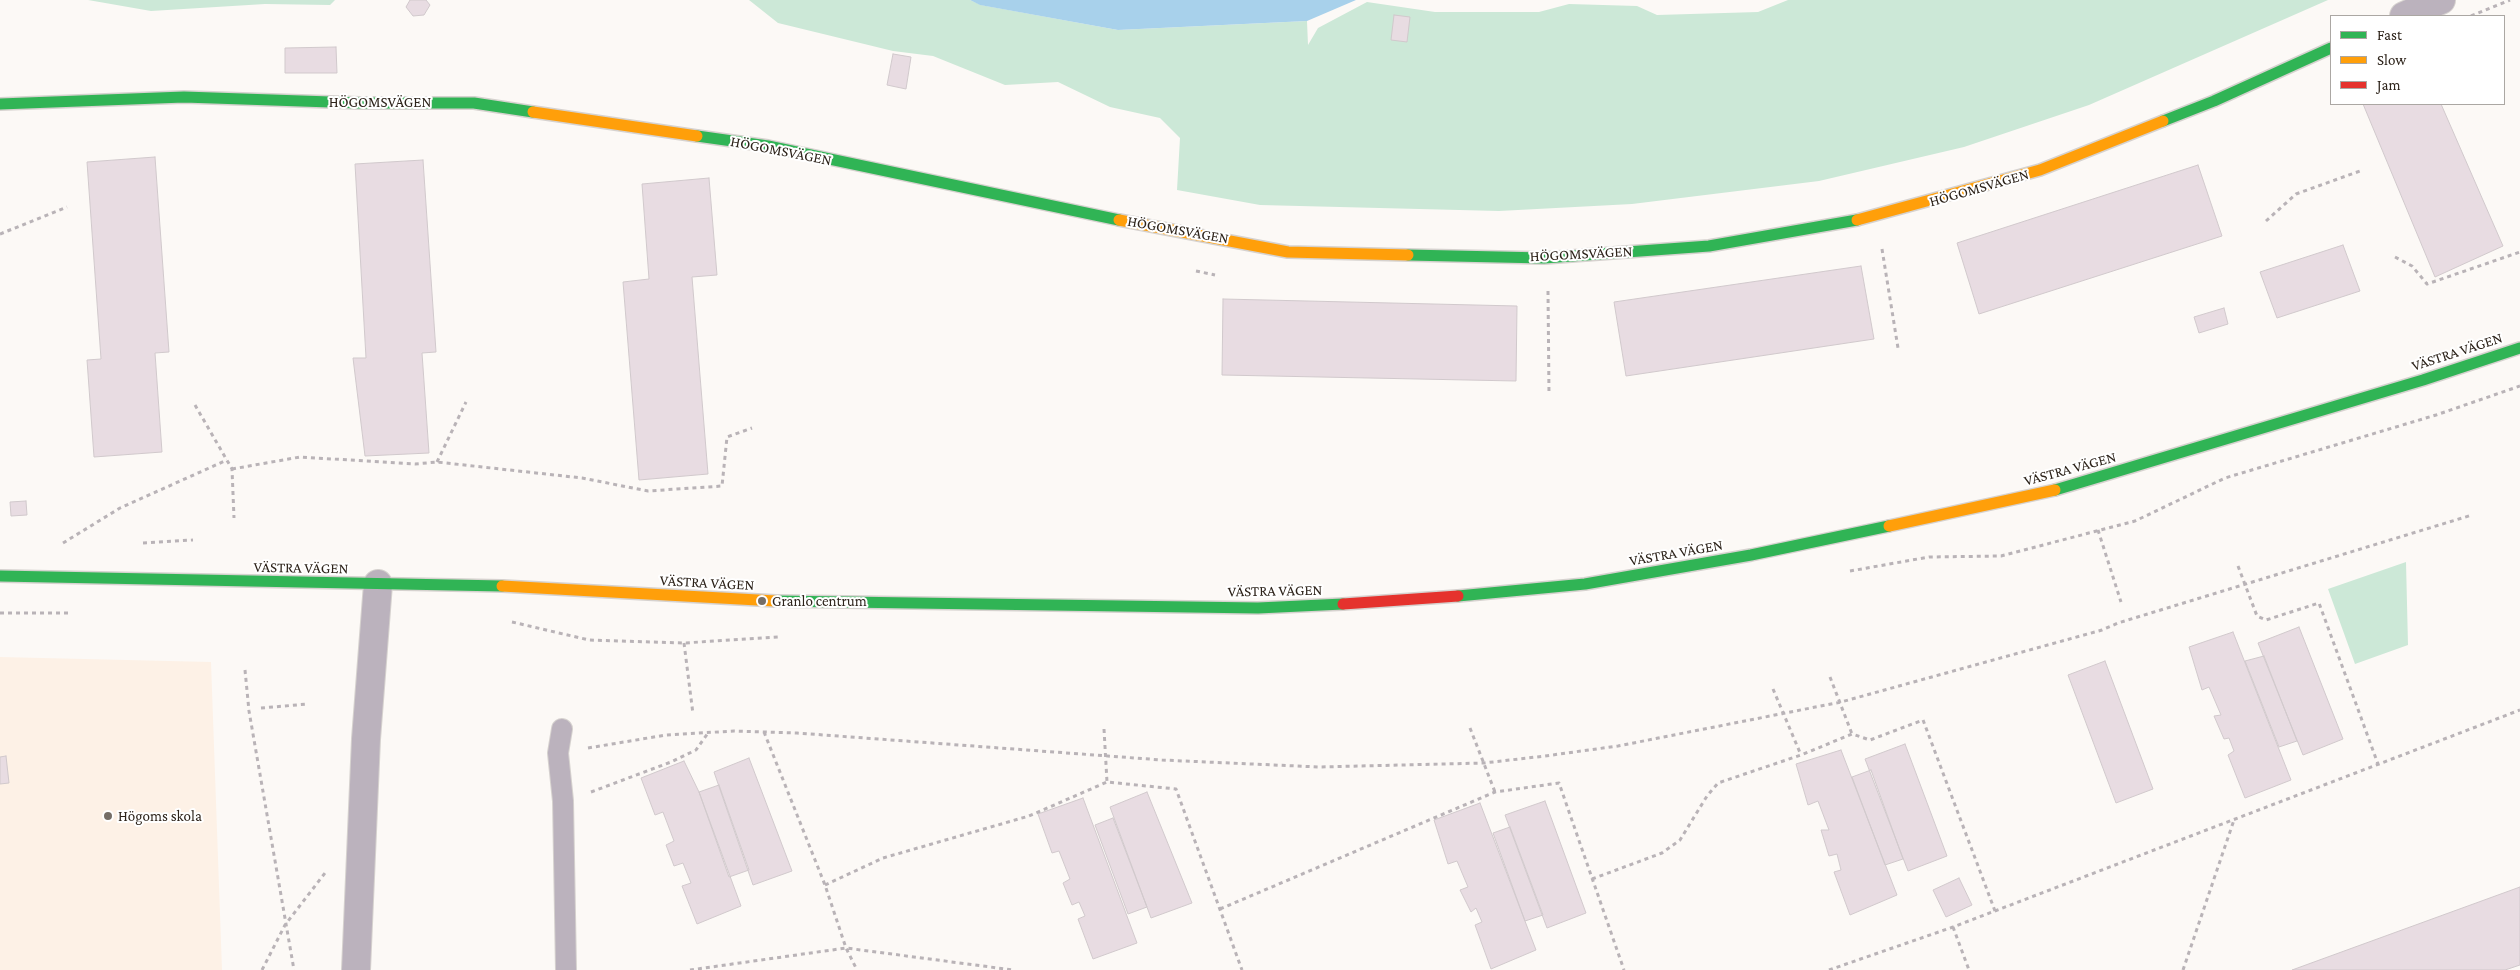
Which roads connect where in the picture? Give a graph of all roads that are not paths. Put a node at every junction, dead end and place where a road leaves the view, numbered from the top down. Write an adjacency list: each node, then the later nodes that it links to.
1 (2441, 0): 2 (street)
2 (2406, 15)
3 (2330, 48): 4 (street, HÖGOMSVÄGEN)
4 (0, 104)
5 (2520, 348): 7 (street, VÄSTRA VÄGEN)
6 (0, 576): 7 (street, VÄSTRA VÄGEN)
7 (378, 584): 9 (street)
8 (562, 729): 10 (lane)
9 (356, 970)
10 (566, 970)

